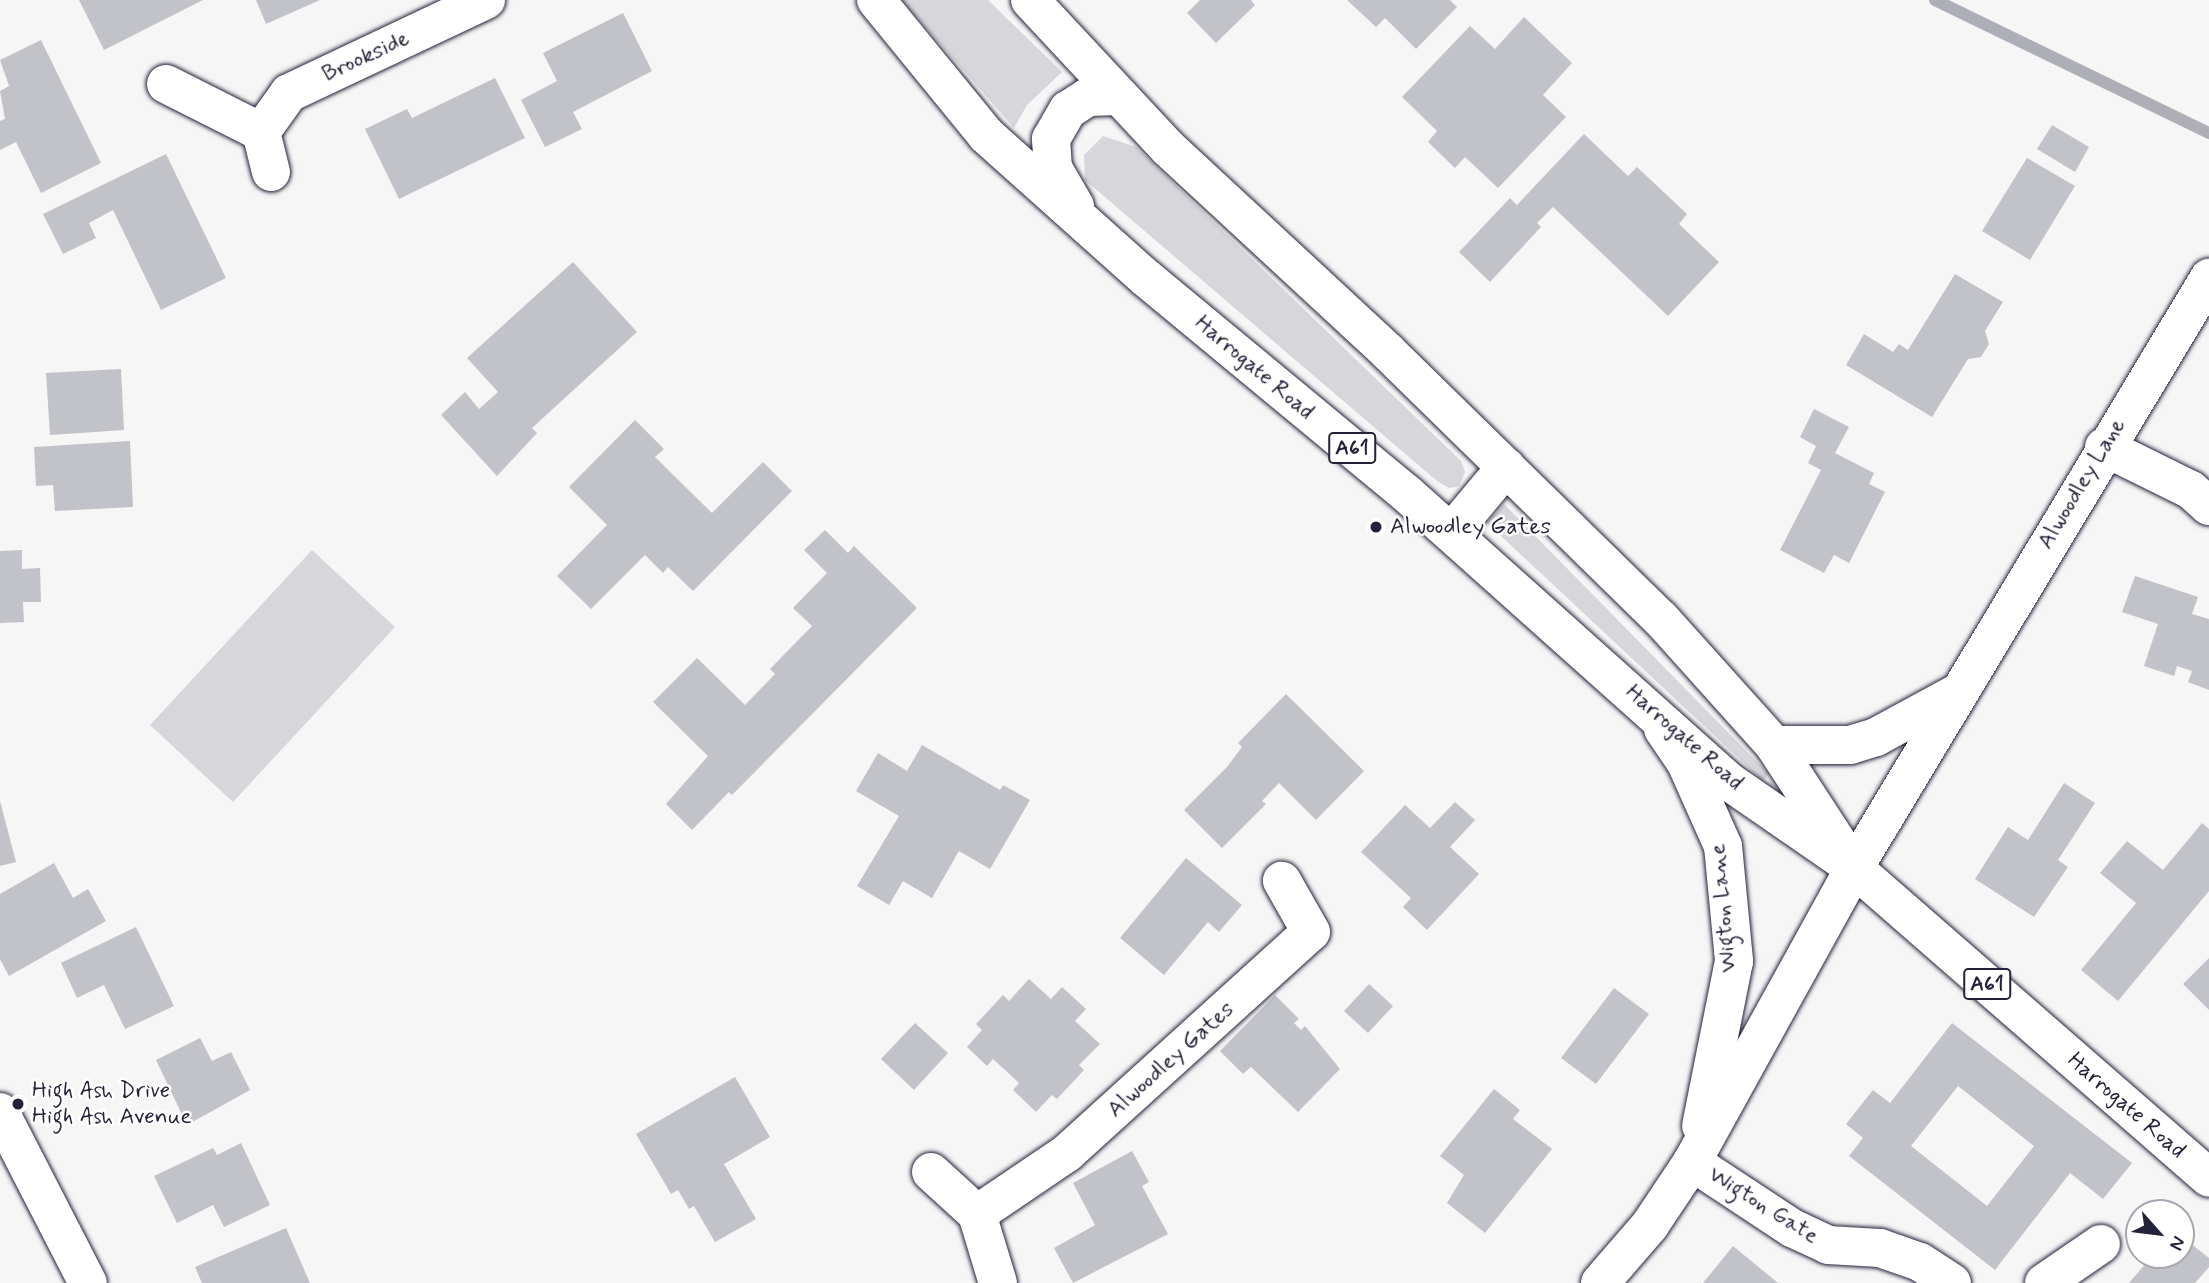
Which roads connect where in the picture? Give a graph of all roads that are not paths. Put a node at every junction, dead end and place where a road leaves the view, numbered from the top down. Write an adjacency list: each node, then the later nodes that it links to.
1 (486, 0): 6 (main road, Brookside)
2 (876, 0): 8 (main road, Harrogate Road / A61)
3 (1030, 0): 5 (main road, Harrogate Road / A61)
4 (166, 84): 6 (main road)
5 (1119, 96): 8 (main road, A61); 11 (main road, Harrogate Road / A61)
6 (261, 132): 7 (main road)
7 (271, 172)
8 (1084, 223): 13 (main road, Harrogate Road / A61)
9 (2209, 278): 10 (main road, Alwoodley Lane)
10 (2104, 447): 12 (main road); 14 (main road, Alwoodley Lane)
11 (1506, 467): 13 (main road); 16 (main road, Harrogate Road / A61)
12 (2209, 506)
13 (1451, 533): 15 (main road, Harrogate Road / A61)
14 (1959, 692): 16 (main road); 17 (main road, Alwoodley Lane)
15 (1650, 709): 17 (main road, Harrogate Road / A61); 20 (main road, Wigton Lane)
16 (1774, 744): 17 (main road, Harrogate Road / A61)
17 (1854, 868): 20 (main road, Wigton Lane); 22 (main road, Harrogate Road / A61)
18 (1282, 881): 23 (main road, Alwoodley Gates)
19 (0, 1112): 25 (main road)
20 (1692, 1162): 27 (main road, Wigton Lane); 28 (main road, Wigton Gate)
21 (931, 1172): 23 (main road)
22 (2209, 1178)
23 (977, 1214): 26 (main road)
24 (2101, 1244): 29 (main road)
25 (88, 1283)
26 (998, 1283)
27 (1600, 1283)
28 (1952, 1283)
29 (2044, 1283)

